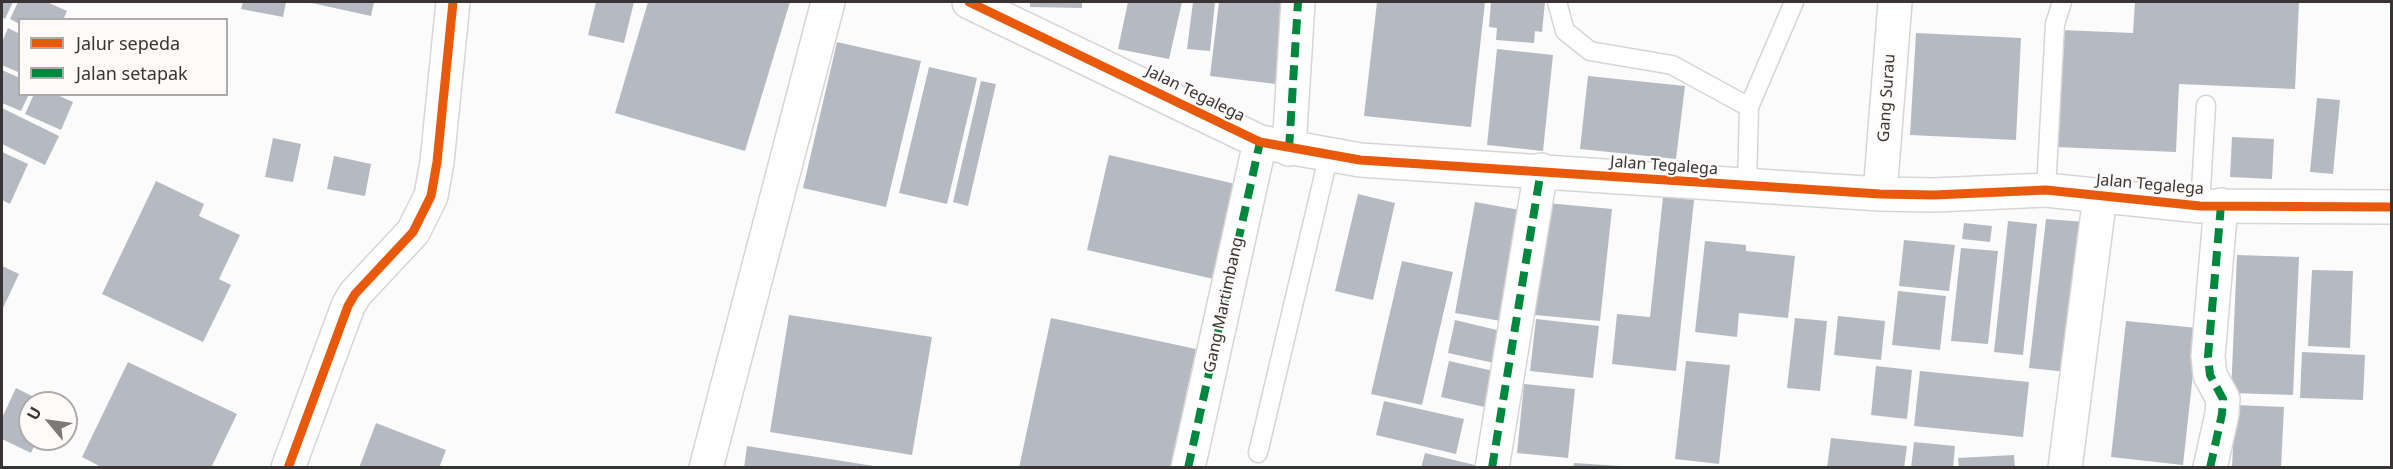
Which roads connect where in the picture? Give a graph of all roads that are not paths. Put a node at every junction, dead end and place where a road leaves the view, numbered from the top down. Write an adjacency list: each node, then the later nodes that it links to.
1 (453, 2): 21 (street)
2 (828, 2): 22 (street)
3 (969, 2): 11 (street, Jalan Tegalega)
4 (1298, 2): 11 (street, Gang Martimbang)
5 (1557, 2): 10 (lane)
6 (1794, 2): 10 (lane)
7 (1895, 2): 16 (street, Gang Surau)
8 (2062, 2): 15 (lane)
9 (2206, 105): 18 (lane)
10 (1749, 107): 14 (lane)
11 (1274, 146): 12 (street, Jalan Tegalega); 23 (street, Gang Martimbang)
12 (1329, 154): 13 (street, Jalan Tegalega); 20 (lane)
13 (1541, 170): 14 (street, Jalan Tegalega); 24 (street)
14 (1747, 187): 16 (street, Jalan Tegalega)
15 (2046, 190): 16 (street, Jalan Tegalega); 17 (street, Jalan Tegalega)
16 (1880, 194)
17 (2100, 196): 18 (street, Jalan Tegalega); 25 (street)
18 (2210, 206): 19 (street, Jalan Tegalega); 26 (street)
19 (2391, 207)
20 (1257, 453)
21 (288, 468)
22 (706, 468)
23 (1188, 468)
24 (1492, 468)
25 (2065, 468)
26 (2210, 468)

